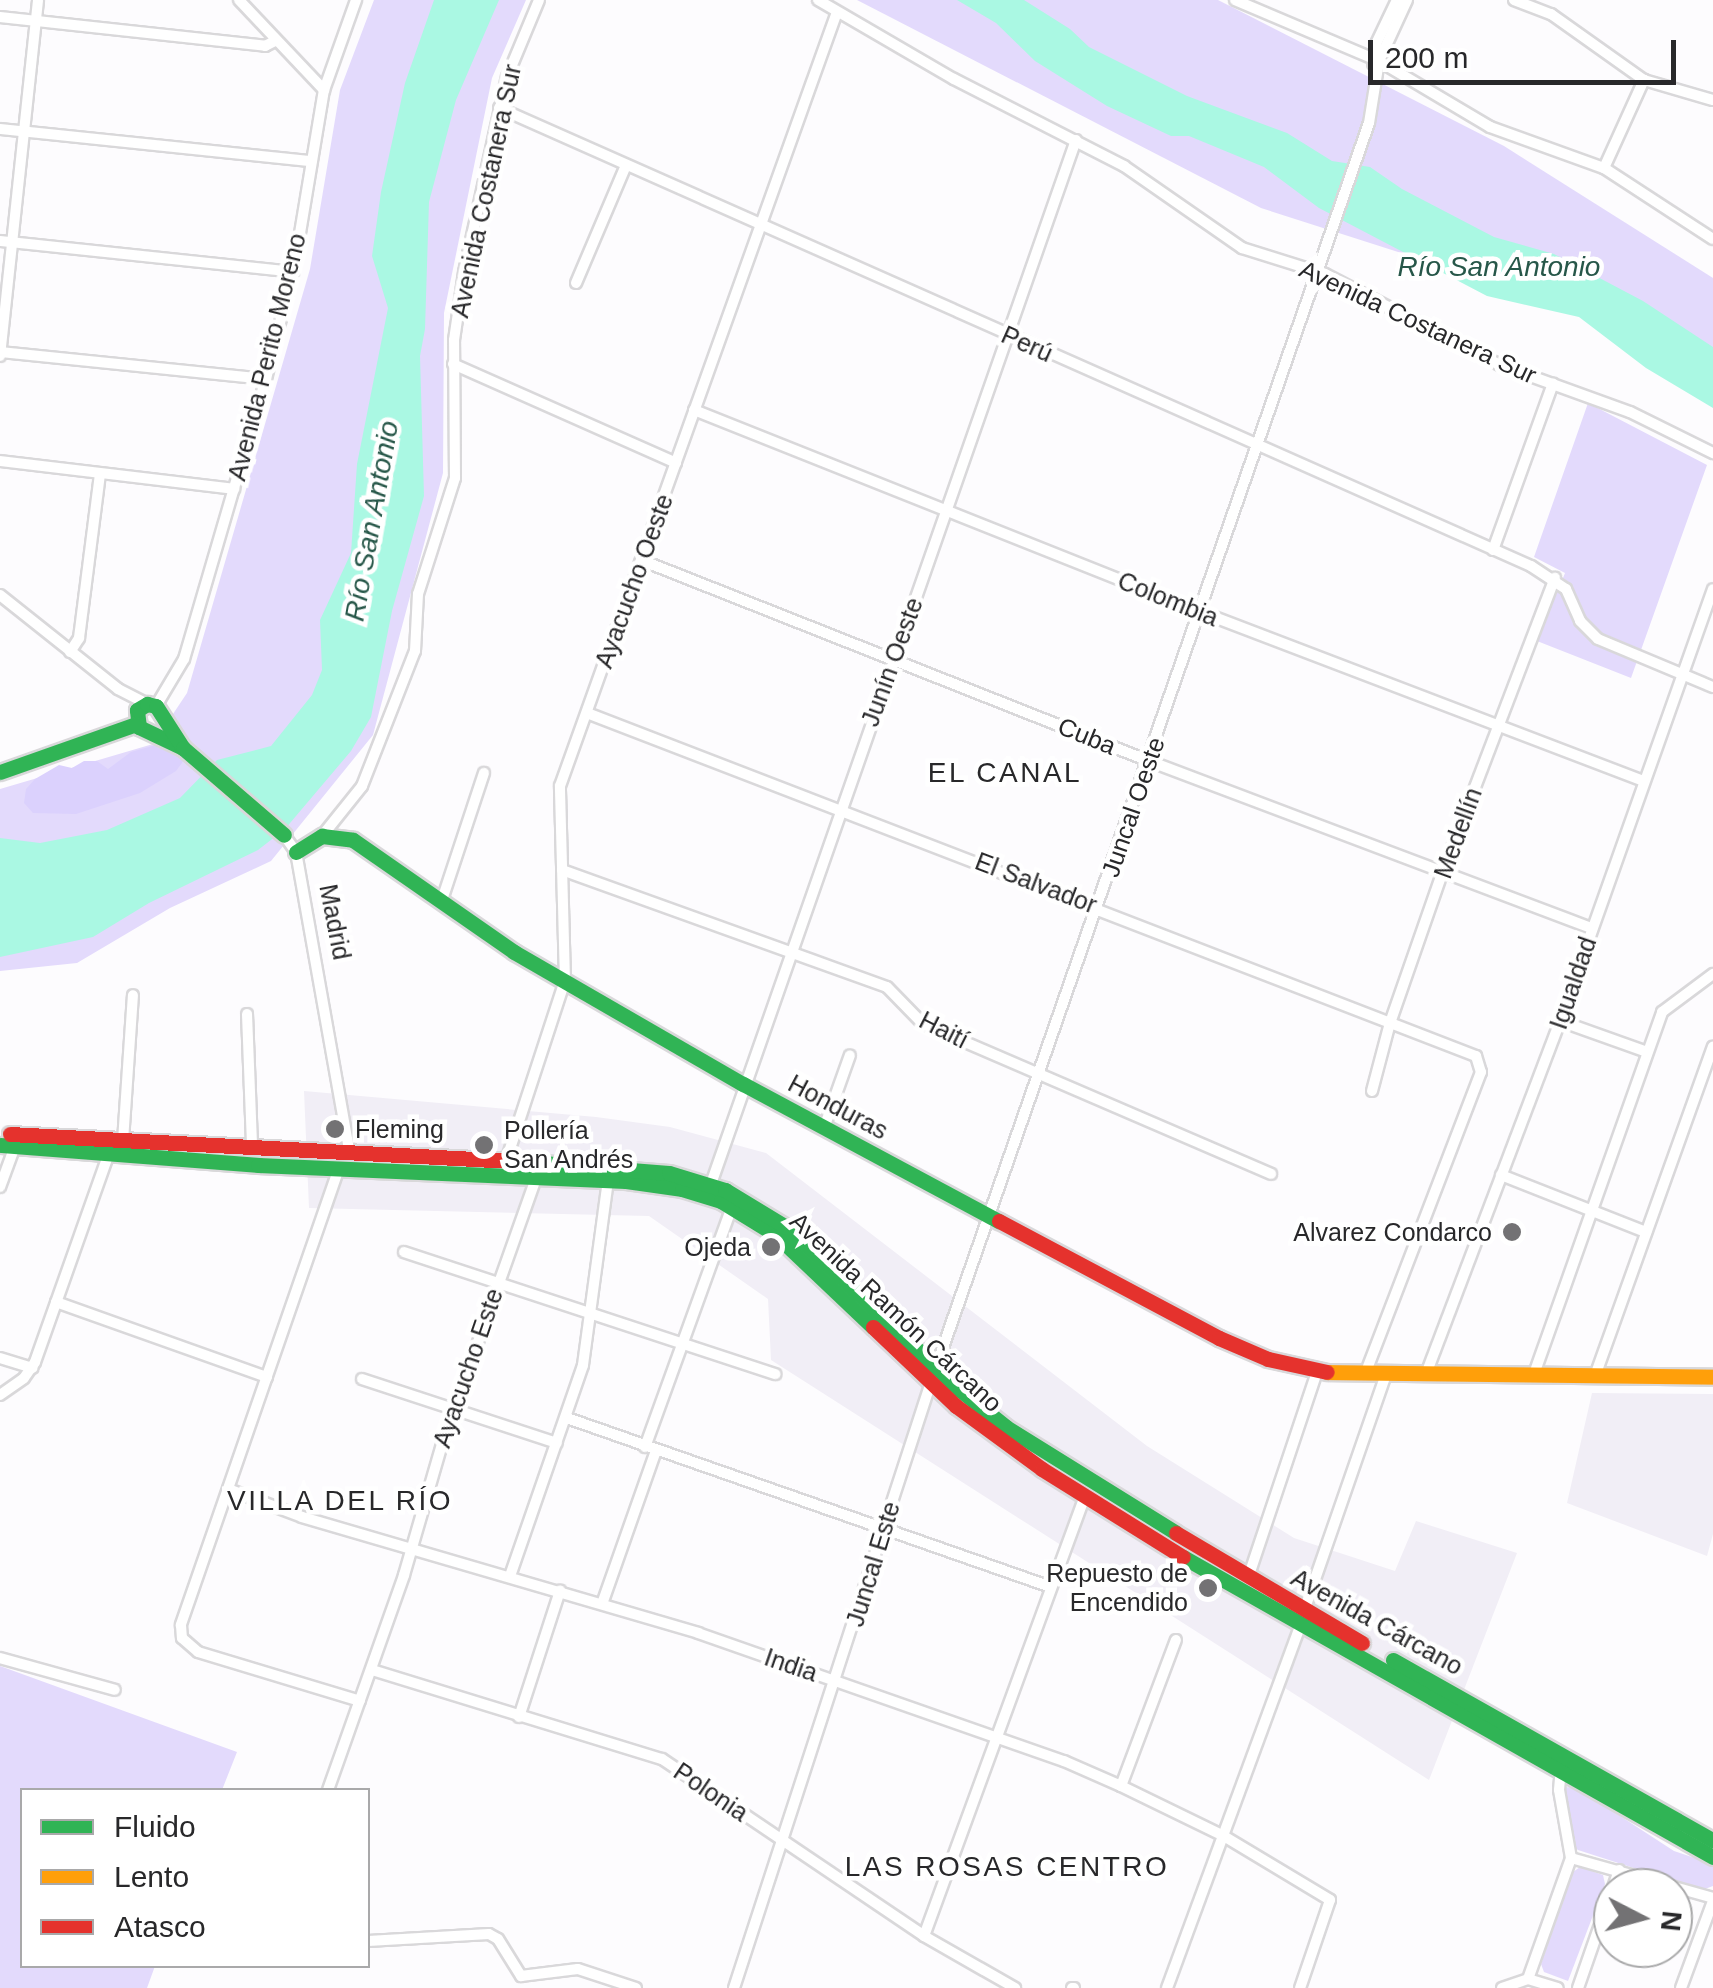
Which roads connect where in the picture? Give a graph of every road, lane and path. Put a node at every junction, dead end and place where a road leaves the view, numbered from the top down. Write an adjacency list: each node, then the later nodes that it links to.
1 (38, 0): 13 (street)
2 (238, 0): 14 (street)
3 (356, 0): 17 (street, Avenida Perito Moreno)
4 (539, 0): 19 (street, Avenida Costanera Sur)
5 (818, 0): 11 (street, Avenida Costanera Sur)
6 (1234, 0): 15 (street)
7 (1397, 0): 15 (street)
8 (1408, 0): 15 (street)
9 (1514, 0): 10 (street)
10 (1544, 5): 16 (street)
11 (837, 12): 22 (street, Avenida Costanera Sur); 26 (street, Ayacucho Oeste)
12 (0, 16): 13 (street)
13 (36, 20): 14 (street); 21 (street)
14 (275, 41): 17 (street)
15 (1376, 59): 25 (street); 29 (street, Juncal Oeste)
16 (1644, 80): 18 (street); 25 (street)
17 (324, 90): 23 (street, Avenida Perito Moreno)
18 (1713, 100)
19 (499, 108): 24 (street, Perú); 34 (street, Avenida Costanera Sur)
20 (0, 129): 21 (street)
21 (24, 131): 23 (street); 28 (street)
22 (1076, 140): 29 (street, Avenida Costanera Sur); 32 (street, Junín Oeste)
23 (311, 161): 30 (street, Avenida Perito Moreno)
24 (626, 165): 26 (street, Perú); 31 (street)
25 (1604, 168): 27 (street)
26 (760, 225): 32 (street, Perú); 37 (street, Ayacucho Oeste)
27 (1713, 238)
28 (6, 241): 30 (street); 33 (street)
29 (1316, 271): 36 (street, Avenida Costanera Sur); 38 (street, Juncal Oeste)
30 (293, 272): 35 (street, Avenida Perito Moreno)
31 (576, 284)
32 (1007, 335): 38 (street, Perú); 44 (street, Junín Oeste)
33 (0, 353): 35 (street)
34 (454, 364): 41 (street); 67 (street, Avenida Costanera Sur)
35 (266, 379): 43 (street, Avenida Perito Moreno)
36 (1553, 383): 39 (street, Avenida Costanera Sur); 45 (street)
37 (694, 410): 41 (street, Ayacucho Oeste); 44 (street, Colombia)
38 (1255, 446): 45 (street, Perú); 50 (street, Juncal Oeste)
39 (1713, 453)
40 (0, 461): 42 (street)
41 (676, 463): 46 (street, Ayacucho Oeste)
42 (100, 474): 43 (street); 51 (street)
43 (234, 489): 56 (street, Avenida Perito Moreno)
44 (947, 509): 50 (street, Colombia); 52 (street, Junín Oeste)
45 (1494, 550): 47 (street, Perú)
46 (641, 560): 52 (street, Cuba); 57 (street, Ayacucho Oeste)
47 (1555, 578): 53 (street); 59 (street, Medellín)
48 (1713, 589): 53 (street, Igualdad)
49 (0, 595): 51 (street)
50 (1201, 612): 59 (street, Colombia); 61 (street, Juncal Oeste)
51 (70, 652): 55 (street)
52 (893, 658): 61 (street, Cuba); 65 (street, Junín Oeste)
53 (1682, 676): 54 (street); 64 (street, Igualdad)
54 (1713, 687)
55 (118, 689): 56 (street); 58 (street)
56 (155, 708): 58 (main road); 58 (main road); 60 (main road, Madrid)
57 (588, 713): 65 (street, El Salvador); 69 (street, Ayacucho Oeste)
58 (140, 724): 60 (main road, Madrid); 62 (main road)
59 (1497, 726): 64 (street, Colombia); 70 (street, Medellín)
60 (187, 751): 66 (main road, Madrid)
61 (1149, 761): 70 (street, Cuba); 72 (street, Juncal Oeste)
62 (0, 772)
63 (484, 773): 71 (street)
64 (1644, 781): 73 (street, Igualdad)
65 (840, 807): 72 (street, El Salvador); 74 (street, Junín Oeste)
66 (284, 835): 68 (street, Madrid)
67 (322, 836): 68 (main road); 71 (main road, Honduras)
68 (296, 852): 93 (street, Madrid)
69 (562, 870): 74 (street, Haití); 76 (street, Ayacucho Oeste)
70 (1443, 871): 73 (street, Cuba); 80 (street, Medellín)
71 (441, 902): 76 (main road, Honduras)
72 (1098, 906): 80 (street, El Salvador); 84 (street, Juncal Oeste)
73 (1592, 928): 79 (street, Igualdad)
74 (790, 949): 84 (street, Haití); 85 (street, Junín Oeste)
75 (1713, 974): 82 (street)
76 (565, 981): 85 (main road, Honduras); 95 (street, Ayacucho Oeste)
77 (132, 995): 89 (street)
78 (246, 1014): 91 (street)
79 (1560, 1021): 82 (street); 100 (street, Igualdad)
80 (1390, 1024): 86 (street, Medellín); 117 (street, El Salvador)
81 (1713, 1047): 107 (street)
82 (1648, 1052): 105 (street)
83 (850, 1055): 87 (street)
84 (1038, 1073): 98 (street, Haití); 106 (street, Juncal Oeste)
85 (744, 1084): 87 (main road, Honduras); 102 (street, Junín Oeste)
86 (1372, 1091)
87 (824, 1128): 106 (main road, Honduras)
88 (0, 1133): 89 (main road, Avenida Ramón Cárcano)
89 (123, 1141): 91 (main road, Avenida Ramón Cárcano)
90 (7, 1145): 92 (main road, Avenida Ramón Cárcano); 103 (street)
91 (252, 1148): 93 (main road, Avenida Ramón Cárcano)
92 (108, 1153): 96 (main road, Avenida Ramón Cárcano); 110 (street)
93 (350, 1154): 94 (main road, Avenida Ramón Cárcano); 96 (main road); 97 (street)
94 (398, 1156): 95 (main road, Avenida Ramón Cárcano); 97 (main road)
95 (506, 1162): 102 (main road, Avenida Ramón Cárcano)
96 (258, 1165): 97 (main road, Avenida Ramón Cárcano)
97 (338, 1169): 99 (main road, Avenida Ramón Cárcano); 123 (street)
98 (1271, 1174)
99 (537, 1175): 101 (main road, Avenida Ramón Cárcano); 109 (street, Ayacucho Este)
100 (1501, 1176): 105 (street); 119 (street, Igualdad)
101 (608, 1179): 104 (main road, Avenida Ramón Cárcano); 111 (street)
102 (710, 1184): 121 (main road, Avenida Ramón Cárcano)
103 (0, 1187)
104 (732, 1206): 112 (street); 121 (main road, Avenida Ramón Cárcano)
105 (1592, 1211): 107 (street); 120 (street)
106 (987, 1215): 115 (main road, Honduras); 121 (street, Juncal Oeste)
107 (1646, 1232): 122 (street)
108 (404, 1252): 109 (street)
109 (498, 1282): 111 (street); 127 (street, Ayacucho Este)
110 (56, 1302): 114 (street); 123 (street)
111 (590, 1311): 112 (street); 128 (street)
112 (682, 1341): 116 (street); 130 (street)
113 (0, 1358): 114 (street)
114 (32, 1368): 126 (street)
115 (1318, 1372): 117 (main road, Honduras); 136 (street)
116 (775, 1374)
117 (1365, 1374): 118 (main road, Honduras)
118 (1386, 1374): 119 (main road, Honduras); 140 (street)
119 (1426, 1374): 120 (main road, Honduras)
120 (1534, 1374): 122 (main road, Honduras)
121 (933, 1375): 132 (main road, Avenida Ramón Cárcano); 133 (street, Juncal Este); 136 (main road, Avenida Ramón Cárcano)
122 (1595, 1376): 124 (main road, Honduras)
123 (266, 1377): 131 (street)
124 (1713, 1377)
125 (362, 1379): 127 (street)
126 (0, 1395)
127 (454, 1410): 129 (street); 134 (street, Ayacucho Este)
128 (567, 1418): 129 (street); 130 (street)
129 (558, 1443): 135 (street)
130 (650, 1449): 133 (street); 139 (street)
131 (228, 1490): 134 (street, India); 146 (street)
132 (1085, 1496): 137 (street); 140 (main road, Avenida Ramón Cárcano)
133 (884, 1530): 137 (street); 144 (street, Juncal Este)
134 (412, 1546): 135 (street, India); 143 (street, Ayacucho Este)
135 (510, 1576): 138 (street, India)
136 (1248, 1578): 140 (main road, Avenida Cárcano)
137 (1051, 1587): 149 (street)
138 (560, 1591): 139 (street, India); 148 (street)
139 (602, 1604): 144 (street, India)
140 (1303, 1617): 147 (main road, Avenida Cárcano); 150 (main road, Avenida Ramón Cárcano); 153 (street)
141 (1176, 1640): 151 (street)
142 (0, 1658): 145 (street)
143 (372, 1670): 146 (street, Ayacucho Este); 148 (street, Polonia)
144 (837, 1681): 149 (street, India); 155 (street, Juncal Este)
145 (116, 1690)
146 (360, 1701): 152 (street, Ayacucho Este)
147 (1481, 1710): 150 (main road, Avenida Ramón Cárcano)
148 (519, 1717): 155 (street, Polonia)
149 (1000, 1738): 151 (street, India); 160 (street)
150 (1563, 1765): 154 (main road, Avenida Ramón Cárcano); 156 (main road, Avenida Ramón Cárcano); 157 (street)
151 (1121, 1786): 153 (street, India)
152 (329, 1788)
153 (1222, 1835): 167 (street); 168 (street, India)
154 (1713, 1840)
155 (783, 1842): 160 (street, Polonia); 165 (street, Juncal Este)
156 (1713, 1857)
157 (1571, 1858): 158 (street); 163 (street)
158 (1611, 1868)
159 (1713, 1900): 172 (street)
160 (924, 1936): 166 (street, Polonia)
161 (370, 1941): 164 (street)
162 (1593, 1945): 171 (street)
163 (1528, 1978): 169 (street); 170 (street)
164 (636, 1988)
165 (734, 1988)
166 (1015, 1988)
167 (1168, 1988)
168 (1300, 1988)
169 (1502, 1988)
170 (1558, 1988)
171 (1578, 1988)
172 (1681, 1988)

